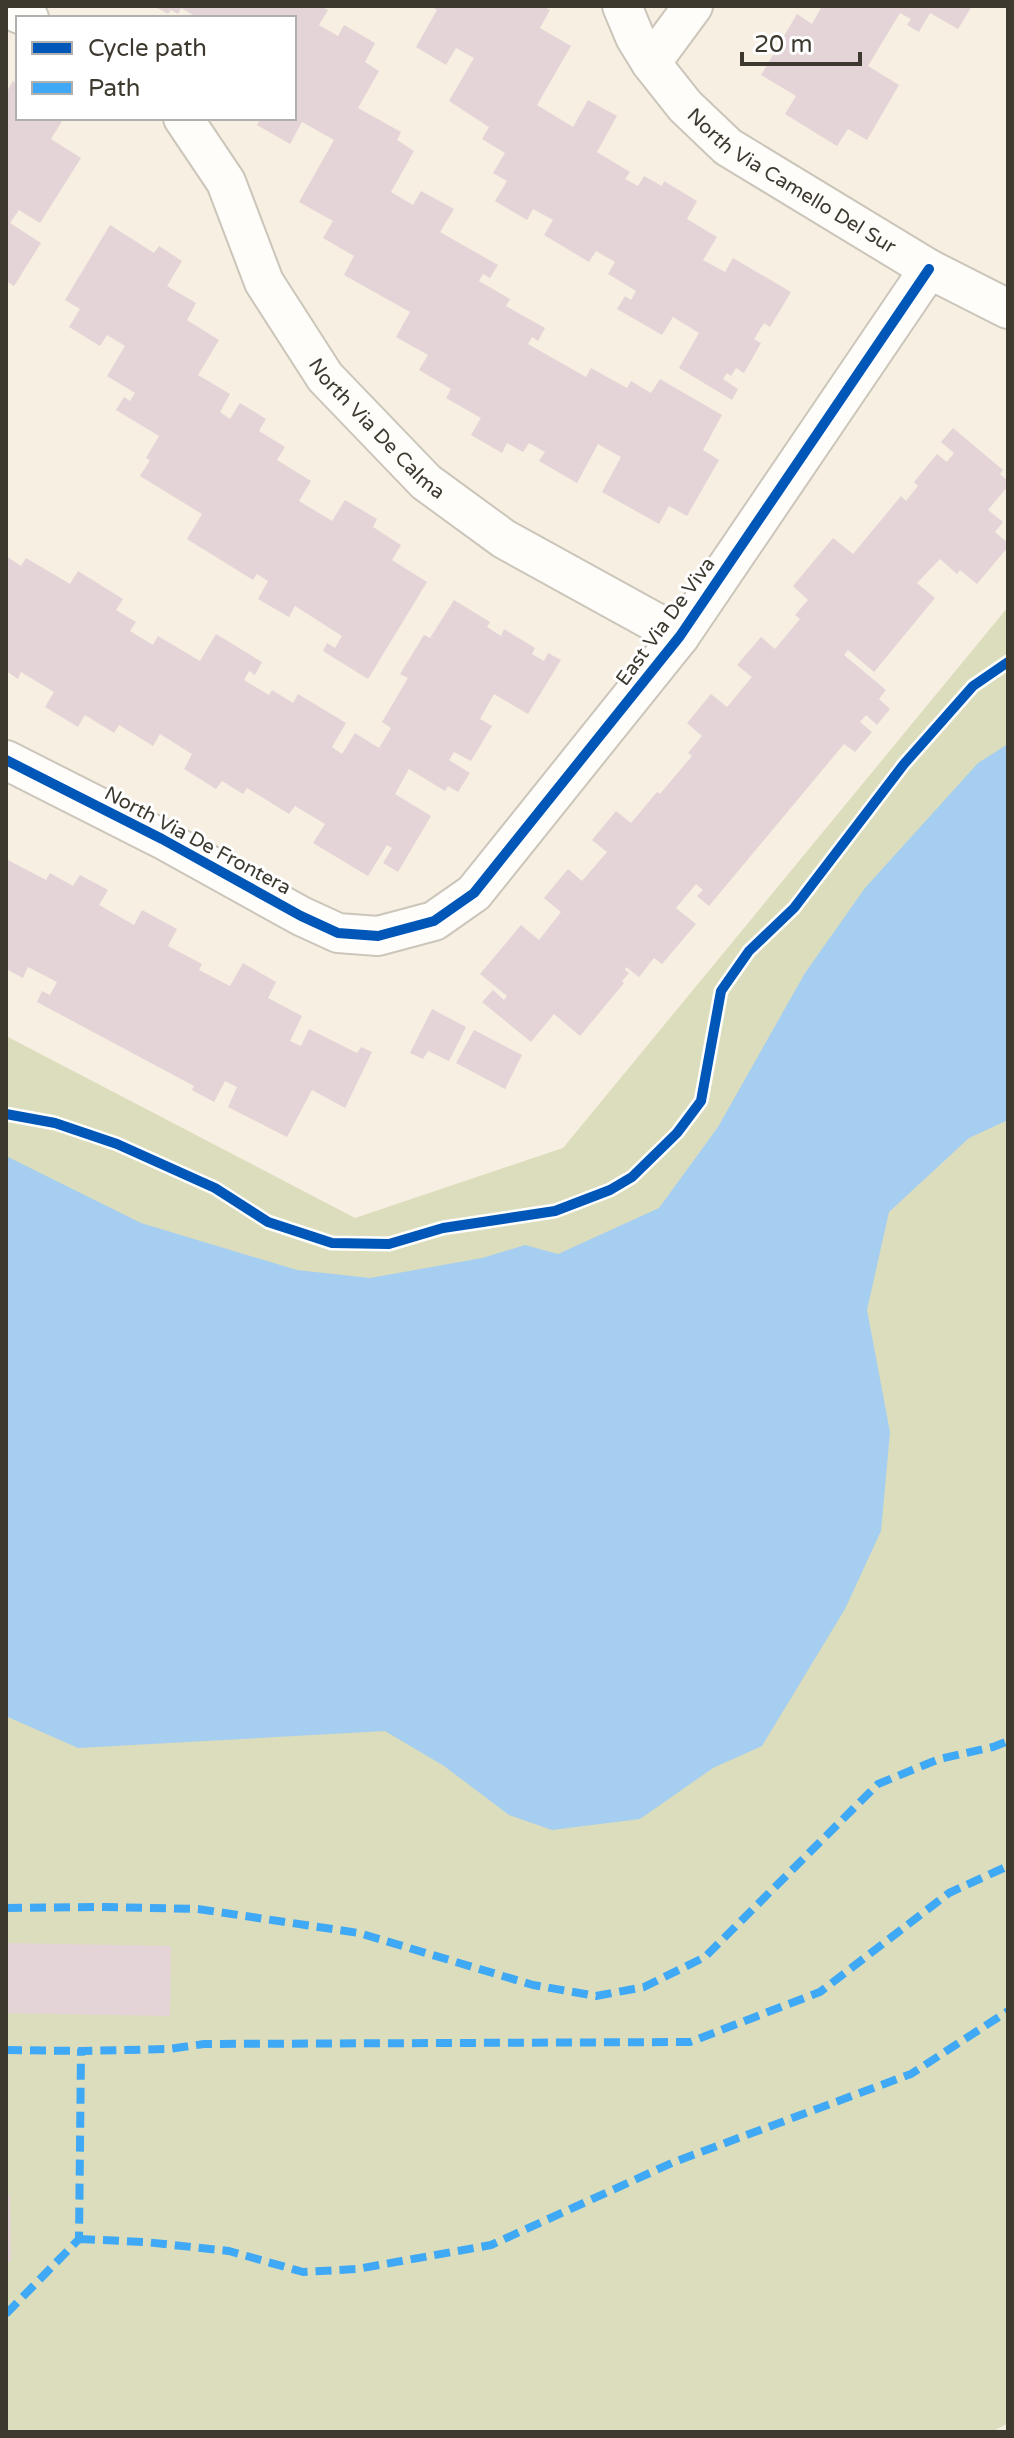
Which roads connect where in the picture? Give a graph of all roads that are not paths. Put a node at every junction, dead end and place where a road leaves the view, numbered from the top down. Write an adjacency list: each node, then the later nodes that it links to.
1 (622, 6): 5 (street, North Via Camello Del Sur)
2 (693, 6): 5 (street)
3 (6, 8): 4 (street)
4 (24, 16)
5 (651, 63): 7 (street, North Via Camello Del Sur)
6 (184, 120): 9 (street, North Via De Calma)
7 (929, 269): 8 (street, North Via Camello Del Sur); 9 (street, East Via De Viva)
8 (1008, 309)
9 (680, 636): 11 (street, East Via De Viva)
10 (6, 760): 11 (street, North Via De Frontera)
11 (378, 936)

